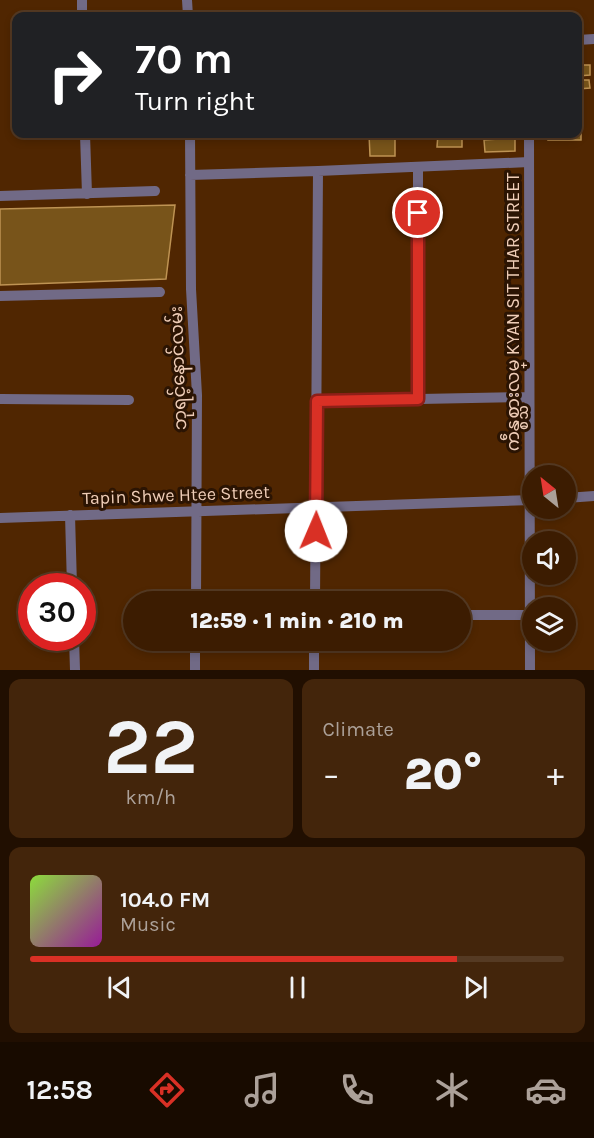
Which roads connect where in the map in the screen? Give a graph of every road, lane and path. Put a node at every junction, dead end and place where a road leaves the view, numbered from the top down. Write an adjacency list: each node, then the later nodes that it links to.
1 (85, 138): 9 (street)
2 (190, 138): 7 (street, ဘုရင့်နောင်လမ်း)
3 (530, 138): 4 (street, ကဵန္စစ္သားလမ္ KYAN SIT THAR STREET)
4 (529, 162): 5 (street); 13 (street, ကဵန္စစ္သားလမ္ KYAN SIT THAR STREET)
5 (418, 167): 6 (street); 15 (street)
6 (318, 171): 7 (street); 17 (street)
7 (190, 175): 23 (street, ဘုရင့်နောင်လမ်း)
8 (155, 191): 9 (street)
9 (87, 194): 10 (street)
10 (0, 196)
11 (160, 292): 12 (street)
12 (0, 296)
13 (530, 397): 15 (street); 18 (street, ကဵန္စစ္သားလမ္ KYAN SIT THAR STREET)
14 (0, 399): 16 (street)
15 (418, 399): 17 (street)
16 (129, 400)
17 (317, 401): 22 (street)
18 (531, 465)
19 (594, 496): 20 (street)
20 (576, 497)
21 (522, 500): 22 (street, Tapin Shwe Htee Street)
22 (317, 508): 23 (street, Tapin Shwe Htee Street); 29 (street)
23 (196, 512): 24 (street, Tapin Shwe Htee Street); 28 (street, ဘုရင့်နောင်လမ်း)
24 (70, 515): 25 (street, Tapin Shwe Htee Street); 27 (street)
25 (0, 518)
26 (532, 519): 30 (street, ကဵန္စစ္သားလမ္ KYAN SIT THAR STREET)
27 (72, 573)
28 (196, 591)
29 (315, 591)
30 (530, 597)
31 (471, 615): 32 (street)
32 (522, 615)
33 (74, 651): 37 (street)
34 (195, 651): 38 (street)
35 (314, 651): 39 (street)
36 (530, 651): 40 (street, ကဵန္စစ္သားလမ္ KYAN SIT THAR STREET)
37 (75, 670)
38 (195, 670)
39 (314, 670)
40 (530, 670)

